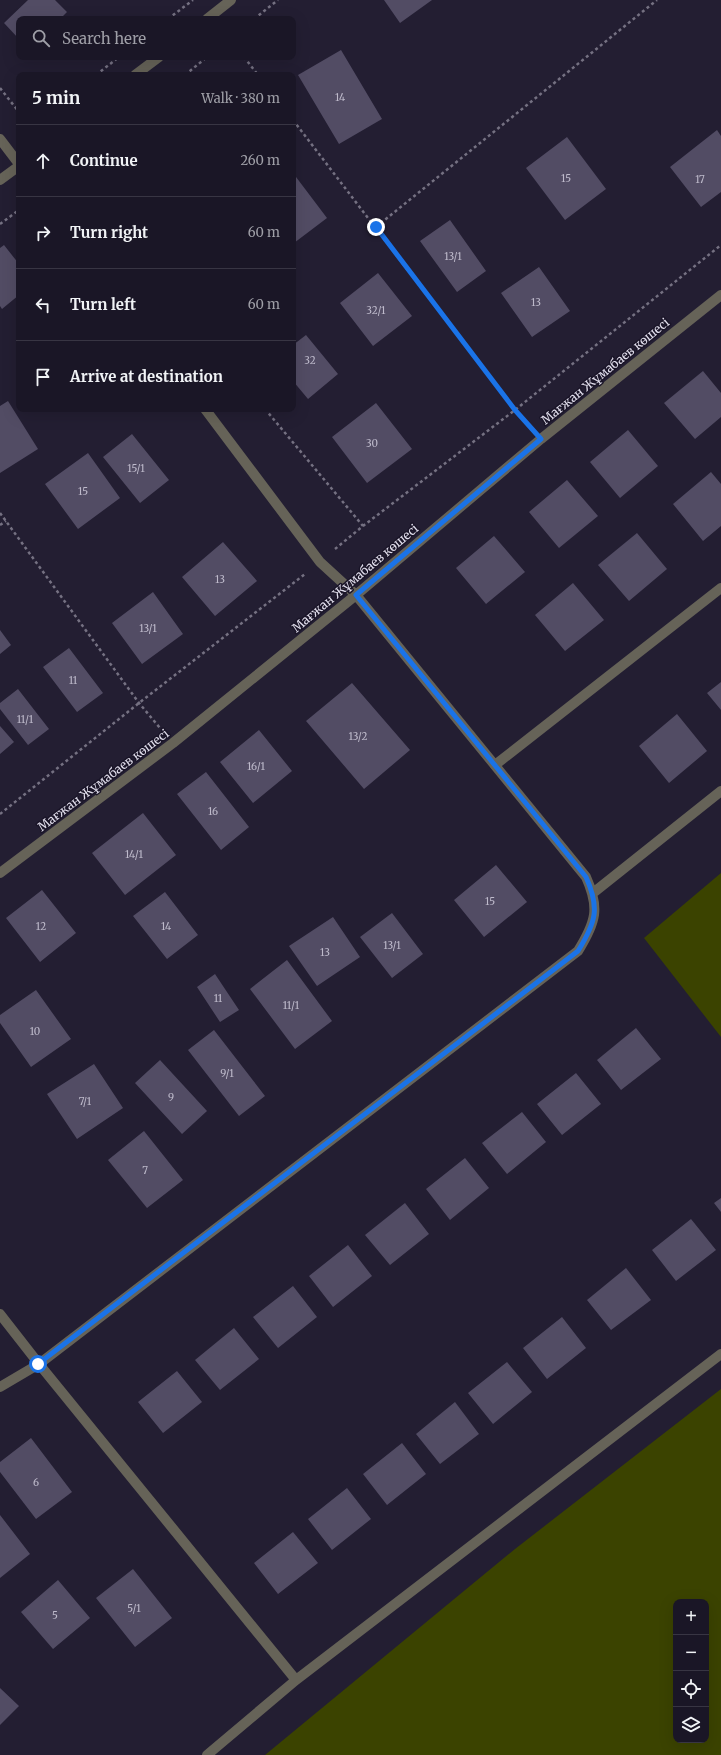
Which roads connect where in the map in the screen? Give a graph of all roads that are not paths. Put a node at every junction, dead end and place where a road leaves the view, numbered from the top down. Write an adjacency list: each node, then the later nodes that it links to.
1 (231, 0): 2 (street)
2 (211, 16)
3 (154, 60): 4 (street)
4 (139, 72)
5 (0, 139): 6 (street)
6 (16, 161)
7 (16, 167): 8 (street)
8 (0, 180)
9 (721, 295): 12 (street, Мағжан Жұмабаев көшесі)
10 (206, 412): 12 (street)
11 (721, 588): 13 (street)
12 (356, 595): 13 (street); 15 (street, Мағжан Жұмабаев көшесі)
13 (495, 765): 16 (street)
14 (721, 791): 16 (street)
15 (0, 873)
16 (593, 893): 19 (street)
17 (0, 1314): 19 (street)
18 (721, 1354): 21 (street)
19 (38, 1364): 20 (street); 21 (street)
20 (0, 1387)
21 (296, 1680): 22 (street)
22 (207, 1755)

